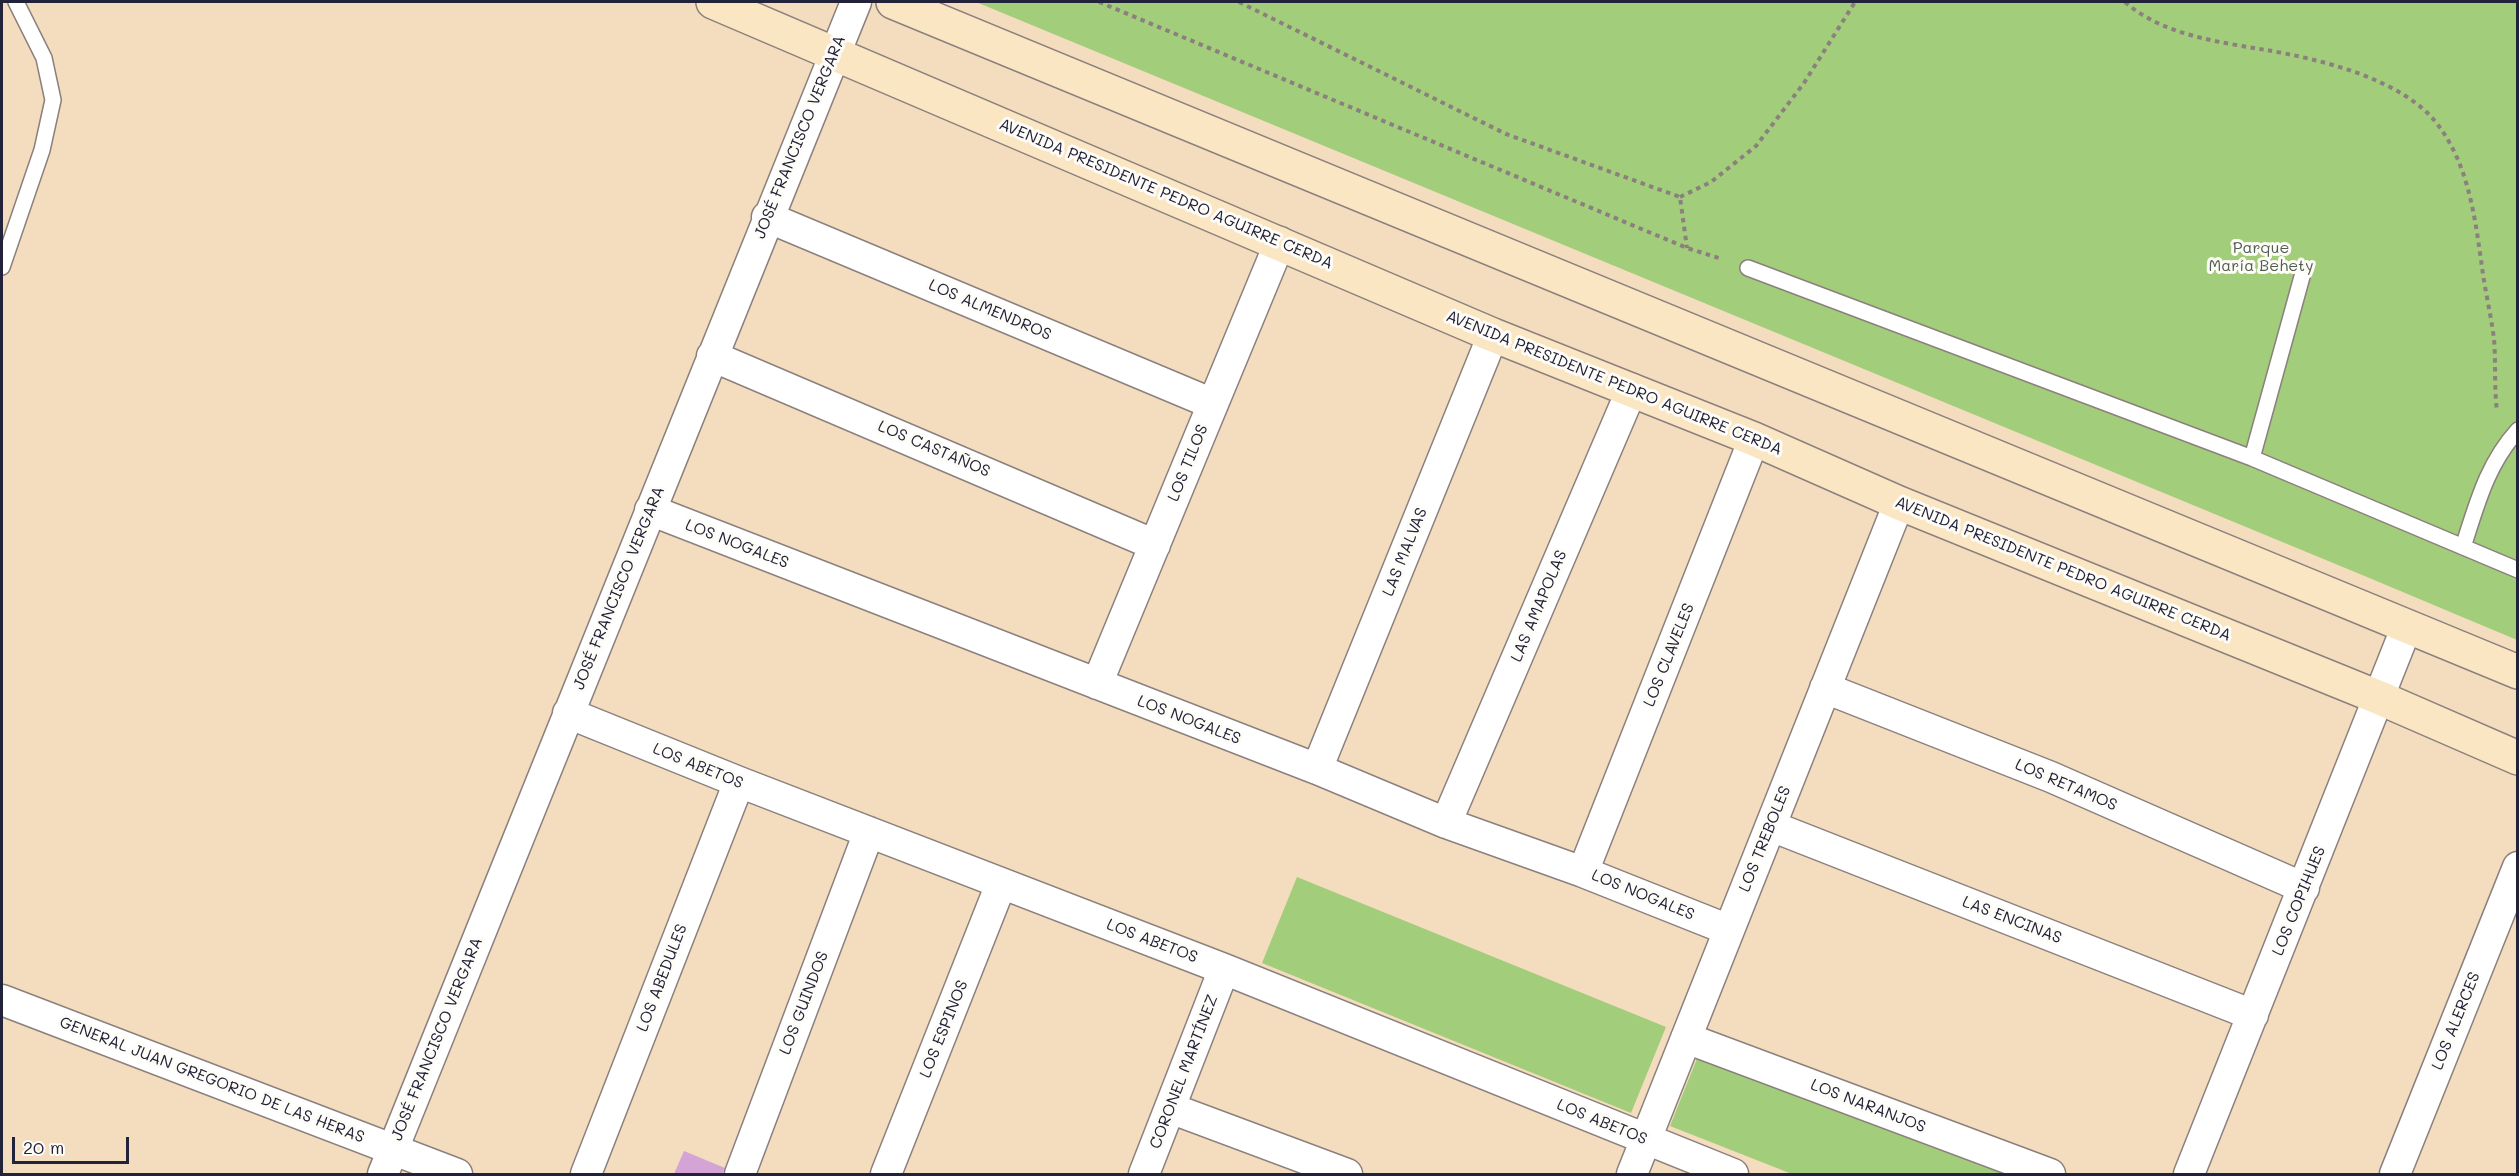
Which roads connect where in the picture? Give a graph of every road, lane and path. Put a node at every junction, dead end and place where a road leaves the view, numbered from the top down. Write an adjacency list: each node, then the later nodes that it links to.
1 (16, 2): 14 (lane)
2 (713, 2): 9 (main road, AVENIDA PRESIDENTE PEDRO AGUIRRE CERDA)
3 (856, 2): 9 (street, JOSÉ FRANCISCO VERGARA)
4 (893, 2): 30 (main road)
5 (1099, 2): 13 (path)
6 (1239, 2): 10 (path)
7 (1855, 2): 10 (path)
8 (2125, 2): 23 (path)
9 (834, 52): 11 (street, JOSÉ FRANCISCO VERGARA); 12 (main road, AVENIDA PRESIDENTE PEDRO AGUIRRE CERDA)
10 (1680, 197): 13 (path)
11 (767, 217): 18 (street, JOSÉ FRANCISCO VERGARA); 20 (street, LOS ALMENDROS)
12 (1280, 242): 17 (main road, AVENIDA PRESIDENTE PEDRO AGUIRRE CERDA); 20 (street, LOS TILOS)
13 (1687, 248): 15 (path)
14 (2, 267)
15 (1748, 268): 24 (lane)
16 (2303, 273): 24 (lane)
17 (1492, 335): 19 (main road, AVENIDA PRESIDENTE PEDRO AGUIRRE CERDA); 37 (street, LAS MALVAS)
18 (712, 356): 26 (street, JOSÉ FRANCISCO VERGARA); 27 (street, LOS CASTAÑOS)
19 (1632, 389): 22 (main road, AVENIDA PRESIDENTE PEDRO AGUIRRE CERDA); 39 (street, LAS AMAPOLAS)
20 (1213, 404): 27 (street, LOS TILOS)
21 (2517, 430): 23 (lane)
22 (1754, 439): 25 (main road, AVENIDA PRESIDENTE PEDRO AGUIRRE CERDA); 43 (street, LOS CLAVELES)
23 (2500, 449): 28 (lane)
24 (2252, 458): 28 (lane)
25 (1899, 503): 33 (street, LOS TREBOLES); 34 (main road, AVENIDA PRESIDENTE PEDRO AGUIRRE CERDA)
26 (650, 510): 32 (street, LOS NOGALES); 35 (street, JOSÉ FRANCISCO VERGARA)
27 (1155, 545): 32 (street, LOS TILOS)
28 (2463, 547): 29 (lane)
29 (2517, 570)
30 (2407, 626): 31 (main road); 34 (street, LOS COPIHUES)
31 (2517, 672)
32 (1097, 684): 37 (street, LOS NOGALES)
33 (1825, 688): 40 (street, LOS TREBOLES); 45 (street, LOS RETAMOS)
34 (2380, 698): 36 (main road, AVENIDA PRESIDENTE PEDRO AGUIRRE CERDA); 45 (street, LOS COPIHUES)
35 (568, 713): 38 (street, LOS ABETOS); 53 (street, JOSÉ FRANCISCO VERGARA)
36 (2517, 758)
37 (1317, 769): 39 (street, LOS NOGALES)
38 (739, 782): 41 (street, LOS ABETOS); 55 (street, LOS ABEDULES)
39 (1446, 823): 43 (street, LOS NOGALES)
40 (1771, 826): 46 (street, LOS TREBOLES); 49 (street, LAS ENCINAS)
41 (868, 832): 44 (street, LOS ABETOS); 56 (street, LOS GUINDOS)
42 (2517, 867): 64 (street, LOS ALERCES)
43 (1583, 872): 46 (street, LOS NOGALES)
44 (1001, 884): 47 (street, LOS ABETOS); 57 (street, LOS ESPINOS)
45 (2304, 888): 49 (street, LOS COPIHUES)
46 (1729, 930): 50 (street, LOS TREBOLES)
47 (1224, 969): 51 (street, CORONEL MARTÍNEZ); 52 (street, LOS ABETOS)
48 (2, 1000): 53 (street, GENERAL JUAN GREGORIO DE LAS HERAS)
49 (2253, 1015): 63 (street, LOS COPIHUES)
50 (1686, 1038): 52 (street, LOS TREBOLES); 62 (street, LOS NARANJOS)
51 (1170, 1108): 58 (street, CORONEL MARTÍNEZ); 59 (street)
52 (1646, 1140): 60 (street, LOS TREBOLES); 61 (street, LOS ABETOS)
53 (388, 1162): 54 (street, GENERAL JUAN GREGORIO DE LAS HERAS)
54 (456, 1174)
55 (586, 1174)
56 (740, 1174)
57 (886, 1174)
58 (1144, 1174)
59 (1347, 1174)
60 (1632, 1174)
61 (1733, 1174)
62 (2050, 1174)
63 (2189, 1174)
64 (2395, 1174)

